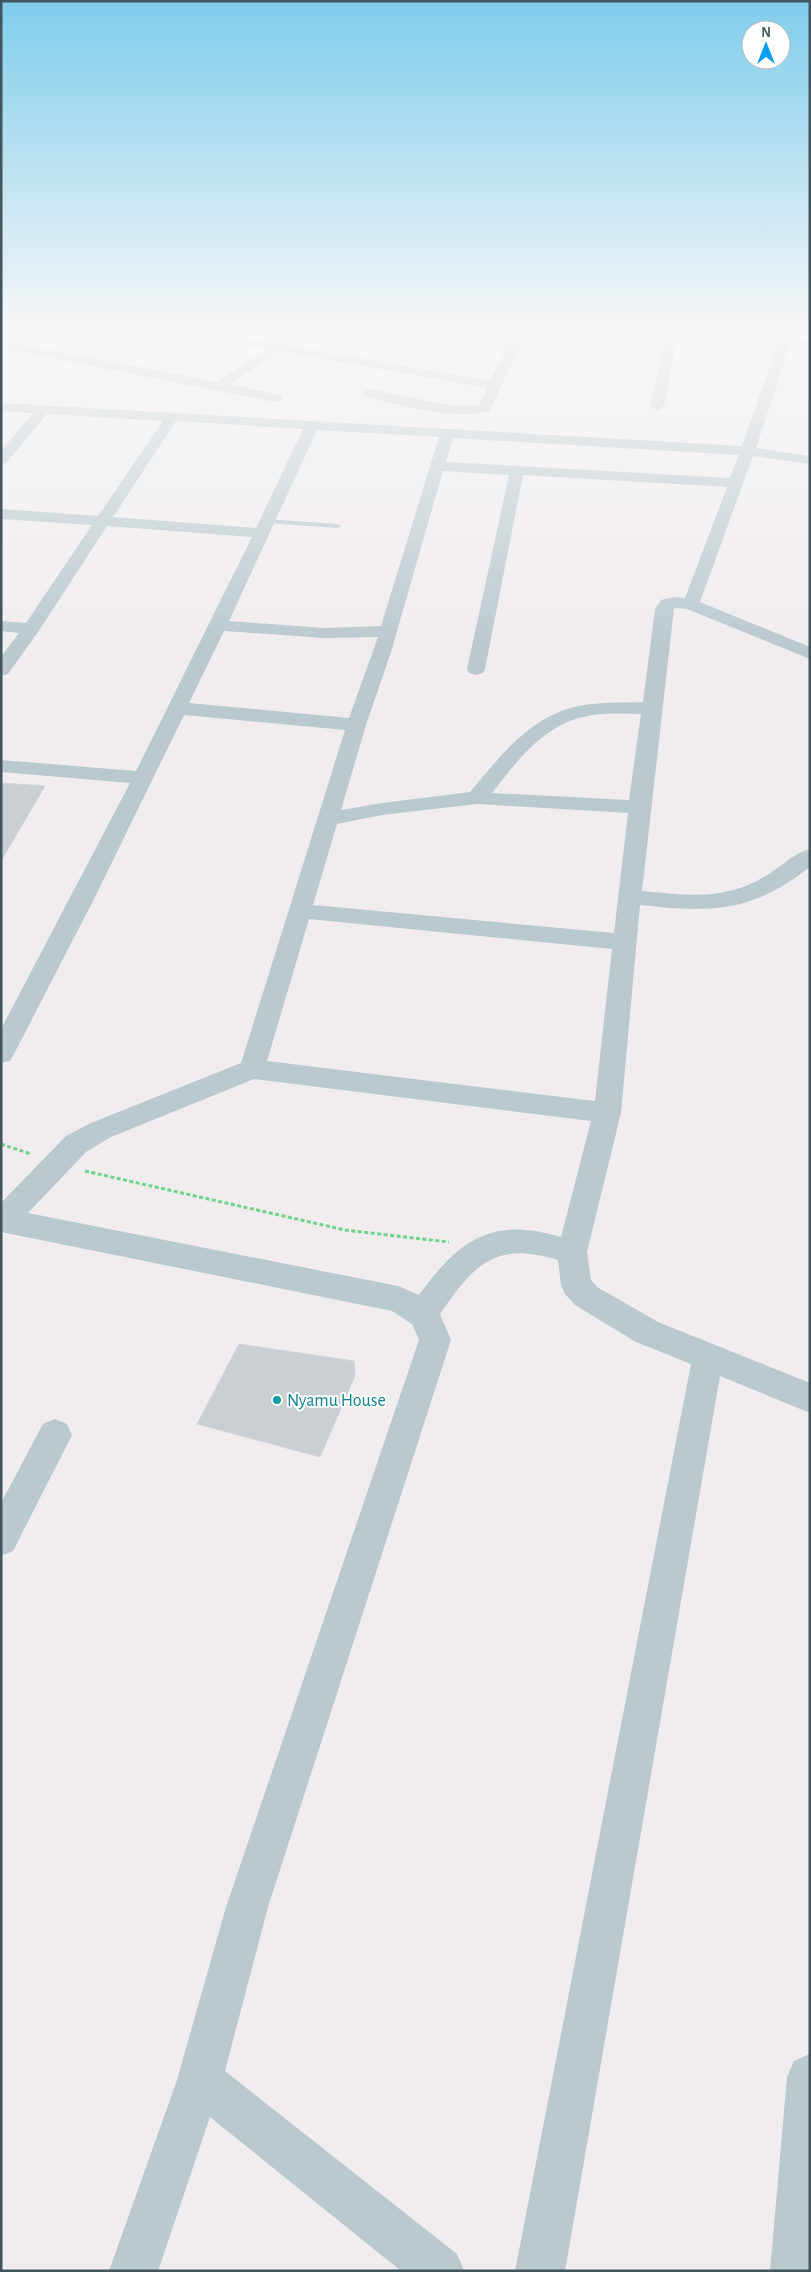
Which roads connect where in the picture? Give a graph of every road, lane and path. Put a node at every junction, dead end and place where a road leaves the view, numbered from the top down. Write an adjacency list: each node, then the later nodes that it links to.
1 (19, 438): 8 (street)
2 (158, 438): 14 (street)
3 (306, 438): 16 (street)
4 (445, 438): 10 (street)
5 (531, 438): 7 (street)
6 (752, 438): 7 (street)
7 (748, 451): 9 (street); 12 (street)
8 (1, 460)
9 (810, 460)
10 (437, 466): 11 (street); 21 (street)
11 (517, 470): 12 (street); 23 (street)
12 (736, 483): 17 (street)
13 (1, 514): 14 (street)
14 (102, 522): 16 (street); 20 (street)
15 (338, 526): 16 (lane)
16 (264, 527): 18 (street)
17 (690, 604): 22 (street); 26 (street)
18 (216, 625): 21 (street); 25 (street)
19 (1, 626): 20 (street)
20 (31, 629): 24 (street)
21 (388, 631): 27 (street)
22 (810, 654)
23 (476, 669)
24 (1, 670)
25 (176, 708): 27 (street); 29 (street)
26 (651, 708): 30 (street); 31 (street)
27 (356, 725): 32 (street)
28 (1, 766): 29 (street)
29 (142, 778): 37 (street)
30 (477, 798): 31 (street); 32 (street)
31 (639, 807): 34 (street)
32 (328, 819): 35 (street)
33 (810, 856): 34 (street)
34 (630, 897): 36 (street)
35 (300, 911): 36 (street); 38 (street)
36 (625, 942): 39 (street)
37 (1, 1054)
38 (252, 1068): 39 (street); 41 (street)
39 (607, 1113): 44 (street)
40 (1, 1144): 41 (path)
41 (56, 1163): 42 (street); 43 (path)
42 (2, 1220): 45 (street)
43 (484, 1246): 44 (street); 45 (street)
44 (572, 1252): 46 (street)
45 (423, 1312): 51 (street)
46 (708, 1356): 47 (street); 54 (street)
47 (810, 1398)
48 (55, 1435): 49 (street)
49 (1, 1539)
50 (810, 2077): 55 (street)
51 (200, 2080): 52 (street); 53 (street)
52 (133, 2271)
53 (440, 2271)
54 (540, 2271)
55 (795, 2271)

